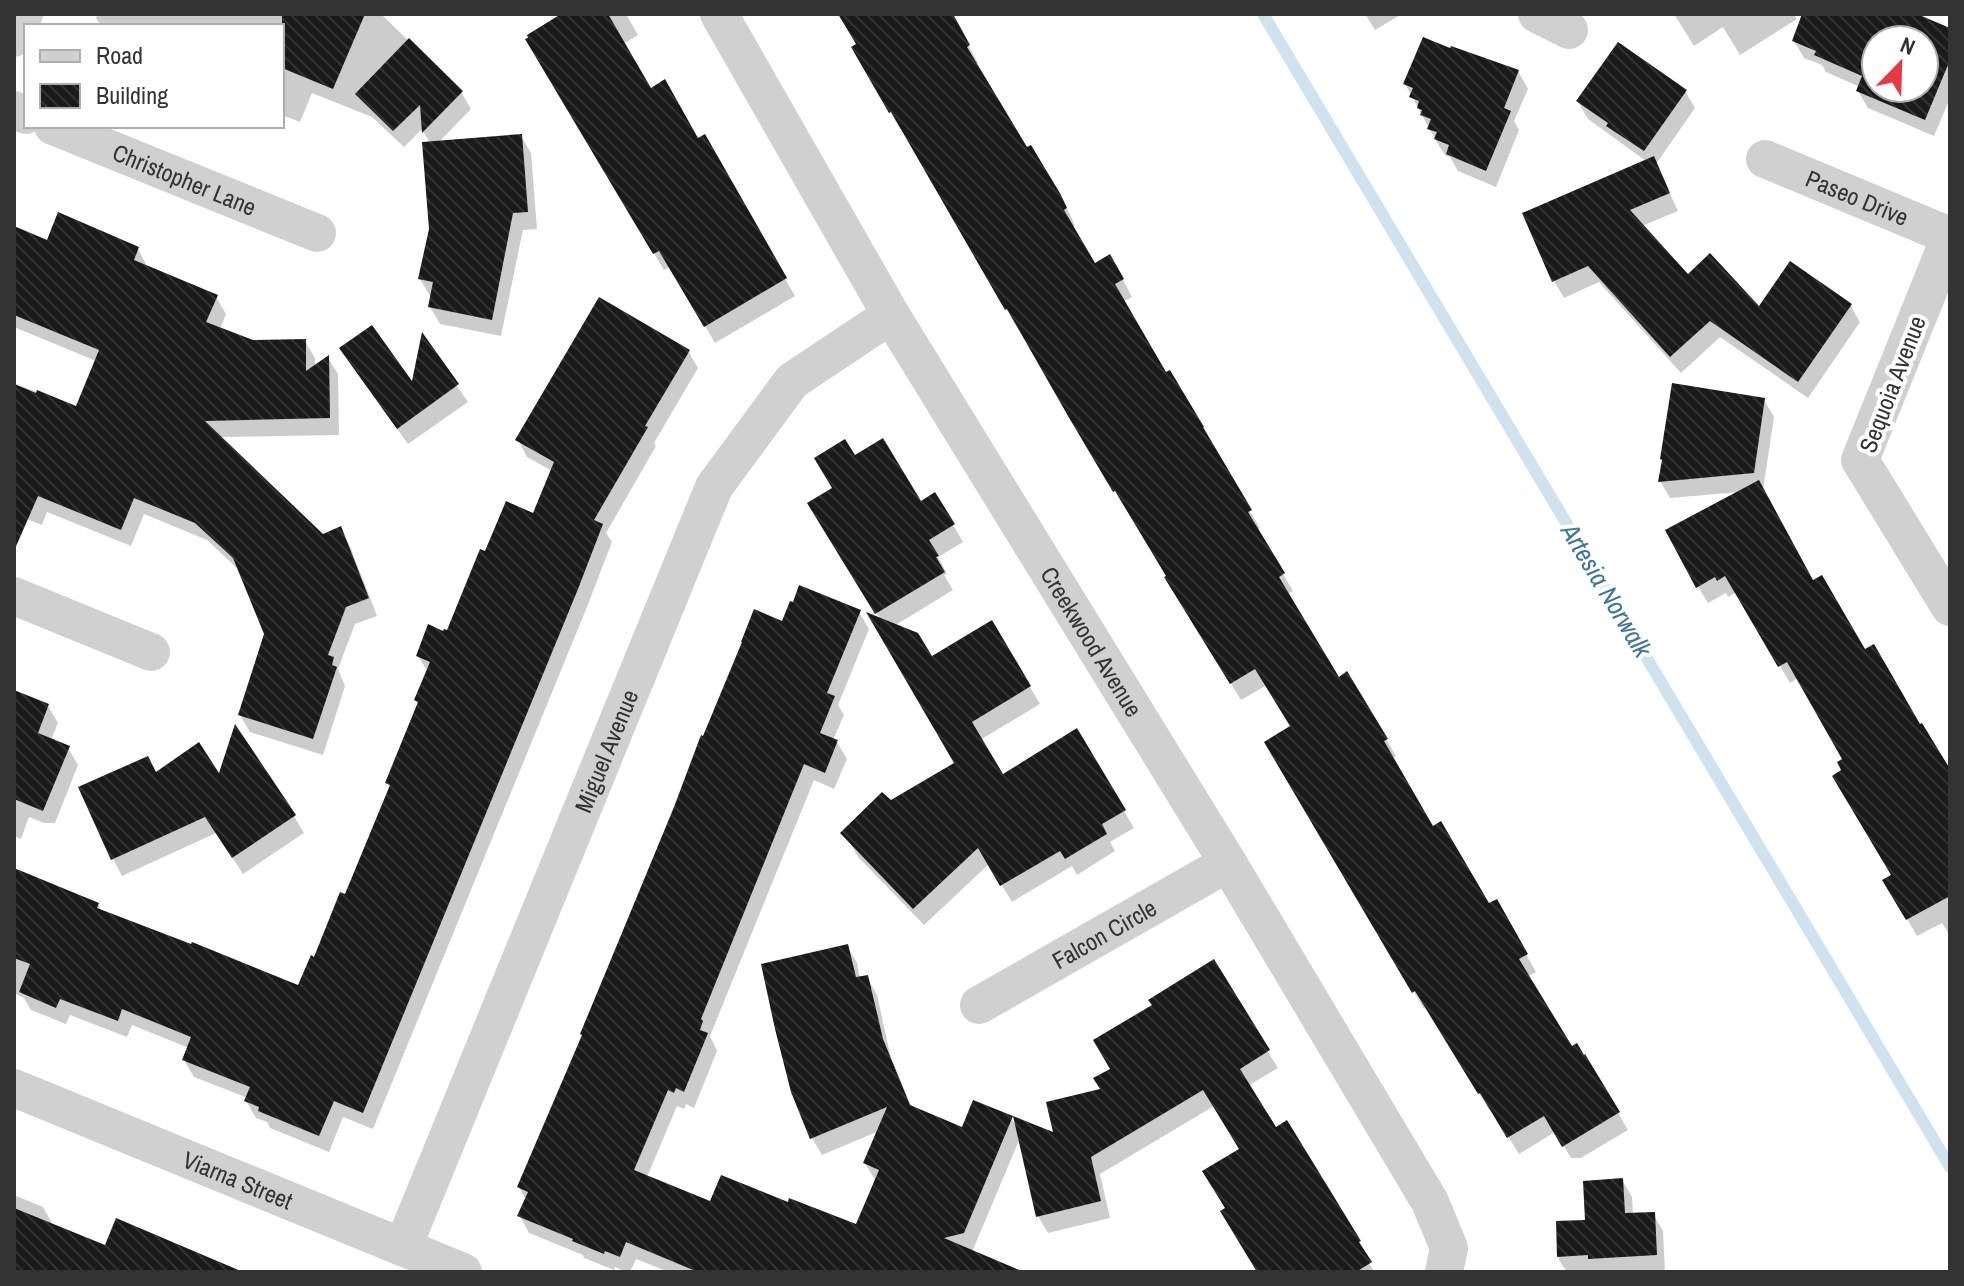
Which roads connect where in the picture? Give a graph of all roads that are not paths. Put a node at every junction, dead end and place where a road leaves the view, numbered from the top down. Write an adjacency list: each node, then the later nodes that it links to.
1 (24, 14): 3 (street)
2 (719, 14): 8 (street, Creekwood Avenue)
3 (14, 38)
4 (58, 128): 6 (street, Christopher Lane)
5 (1765, 159): 7 (street, Paseo Drive)
6 (317, 233)
7 (1950, 237): 10 (street, Sequoia Avenue)
8 (891, 315): 12 (street, Creekwood Avenue); 15 (street, Miguel Avenue)
9 (14, 596): 11 (street)
10 (1950, 607)
11 (151, 652)
12 (1228, 863): 13 (street, Falcon Circle); 17 (street, Creekwood Avenue)
13 (979, 1005)
14 (14, 1088): 15 (street, Viarna Street)
15 (403, 1247): 16 (street, Viarna Street)
16 (463, 1272)
17 (1444, 1272)

